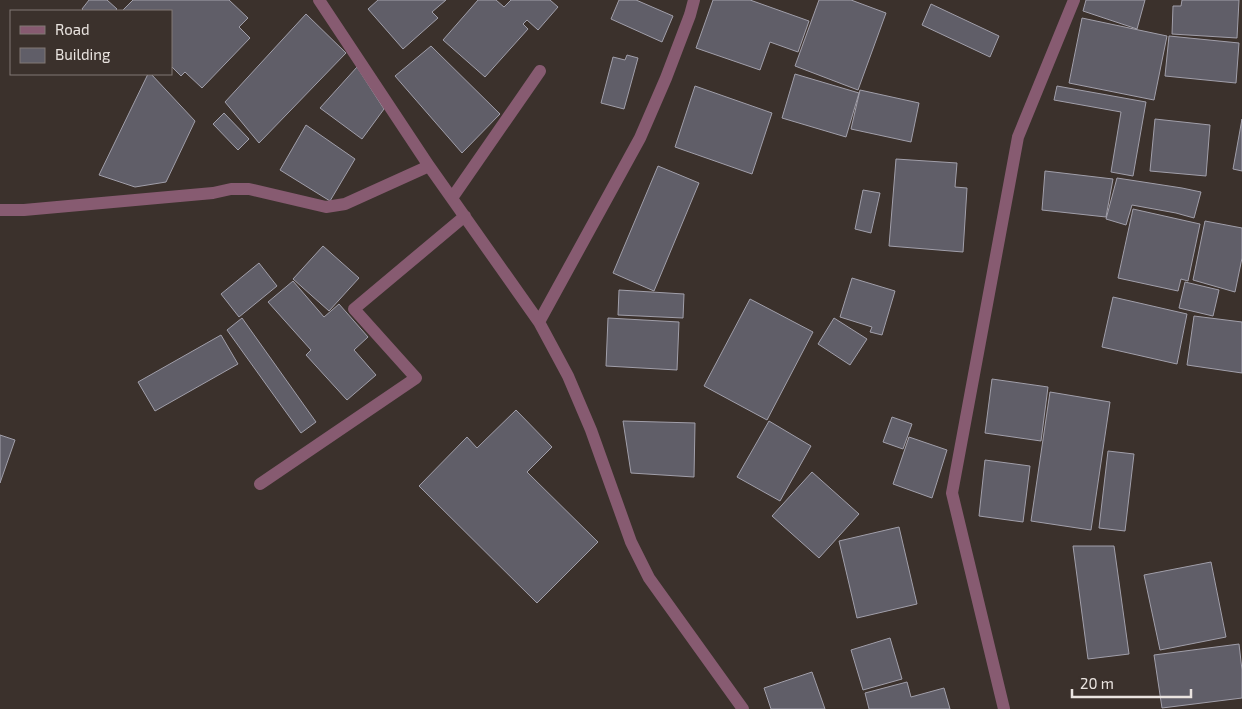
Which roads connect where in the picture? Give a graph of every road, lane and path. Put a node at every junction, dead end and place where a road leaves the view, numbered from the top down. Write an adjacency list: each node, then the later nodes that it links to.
1 (319, 0): 5 (street)
2 (694, 0): 9 (street)
3 (1074, 0): 12 (street)
4 (540, 71): 6 (street)
5 (429, 166): 6 (street); 7 (street)
6 (452, 198): 8 (street)
7 (0, 210)
8 (465, 216): 9 (street); 10 (street)
9 (539, 322): 11 (street)
10 (260, 484)
11 (743, 709)
12 (1004, 709)

